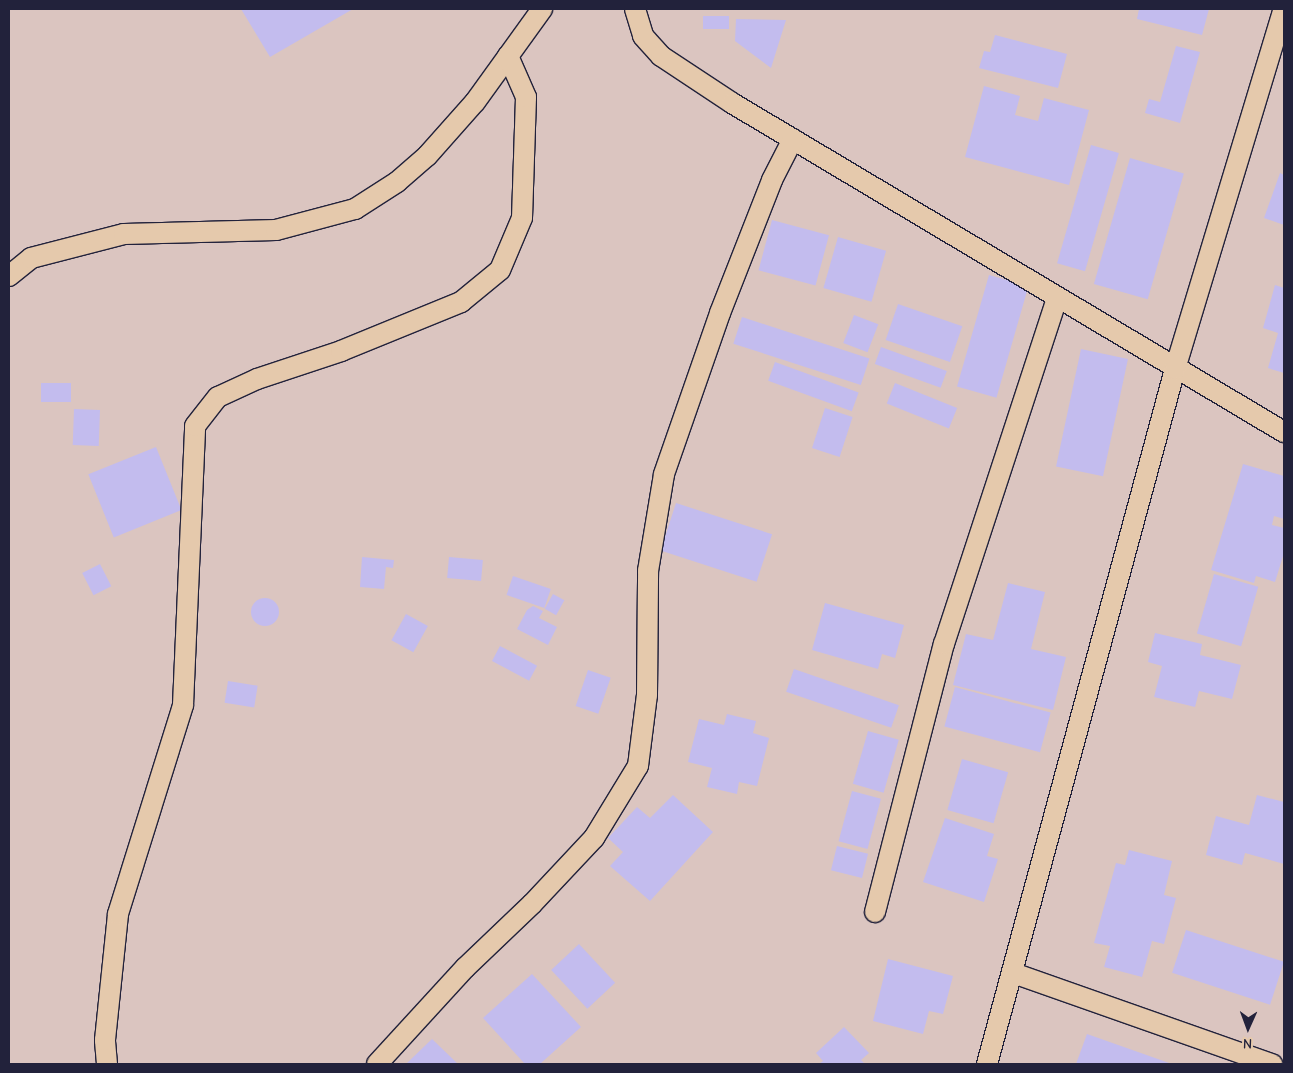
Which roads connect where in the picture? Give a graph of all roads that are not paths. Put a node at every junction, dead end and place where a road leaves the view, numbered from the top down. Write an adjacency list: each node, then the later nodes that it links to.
1 (542, 9): 4 (street)
2 (635, 9): 5 (street)
3 (1284, 9): 8 (street)
4 (508, 56): 6 (street); 12 (street)
5 (794, 139): 7 (street); 13 (street)
6 (9, 276)
7 (1057, 298): 8 (street); 10 (street)
8 (1175, 369): 9 (street); 11 (street)
9 (1284, 432)
10 (875, 912)
11 (1013, 972): 14 (street); 15 (street)
12 (106, 1064)
13 (377, 1064)
14 (987, 1064)
15 (1272, 1064)

